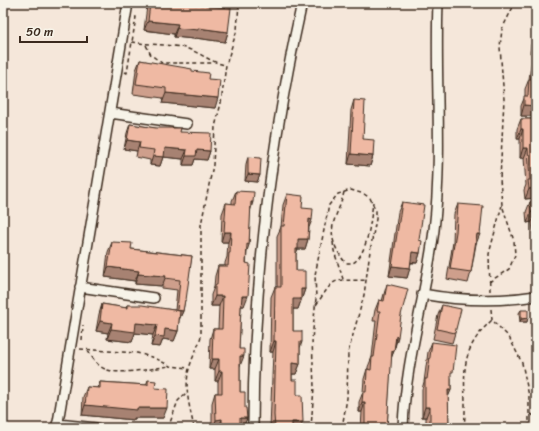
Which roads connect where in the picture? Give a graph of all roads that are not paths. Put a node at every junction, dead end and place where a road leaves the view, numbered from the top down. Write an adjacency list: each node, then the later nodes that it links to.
1 (128, 3): 4 (street)
2 (302, 3): 12 (street)
3 (438, 3): 7 (street)
4 (110, 113): 5 (street); 6 (street)
5 (187, 124)
6 (80, 287): 9 (street); 10 (street)
7 (422, 294): 8 (street); 13 (street)
8 (536, 296)
9 (154, 298)
10 (57, 426): 11 (street)
11 (97, 428)
12 (253, 428)
13 (403, 428)

